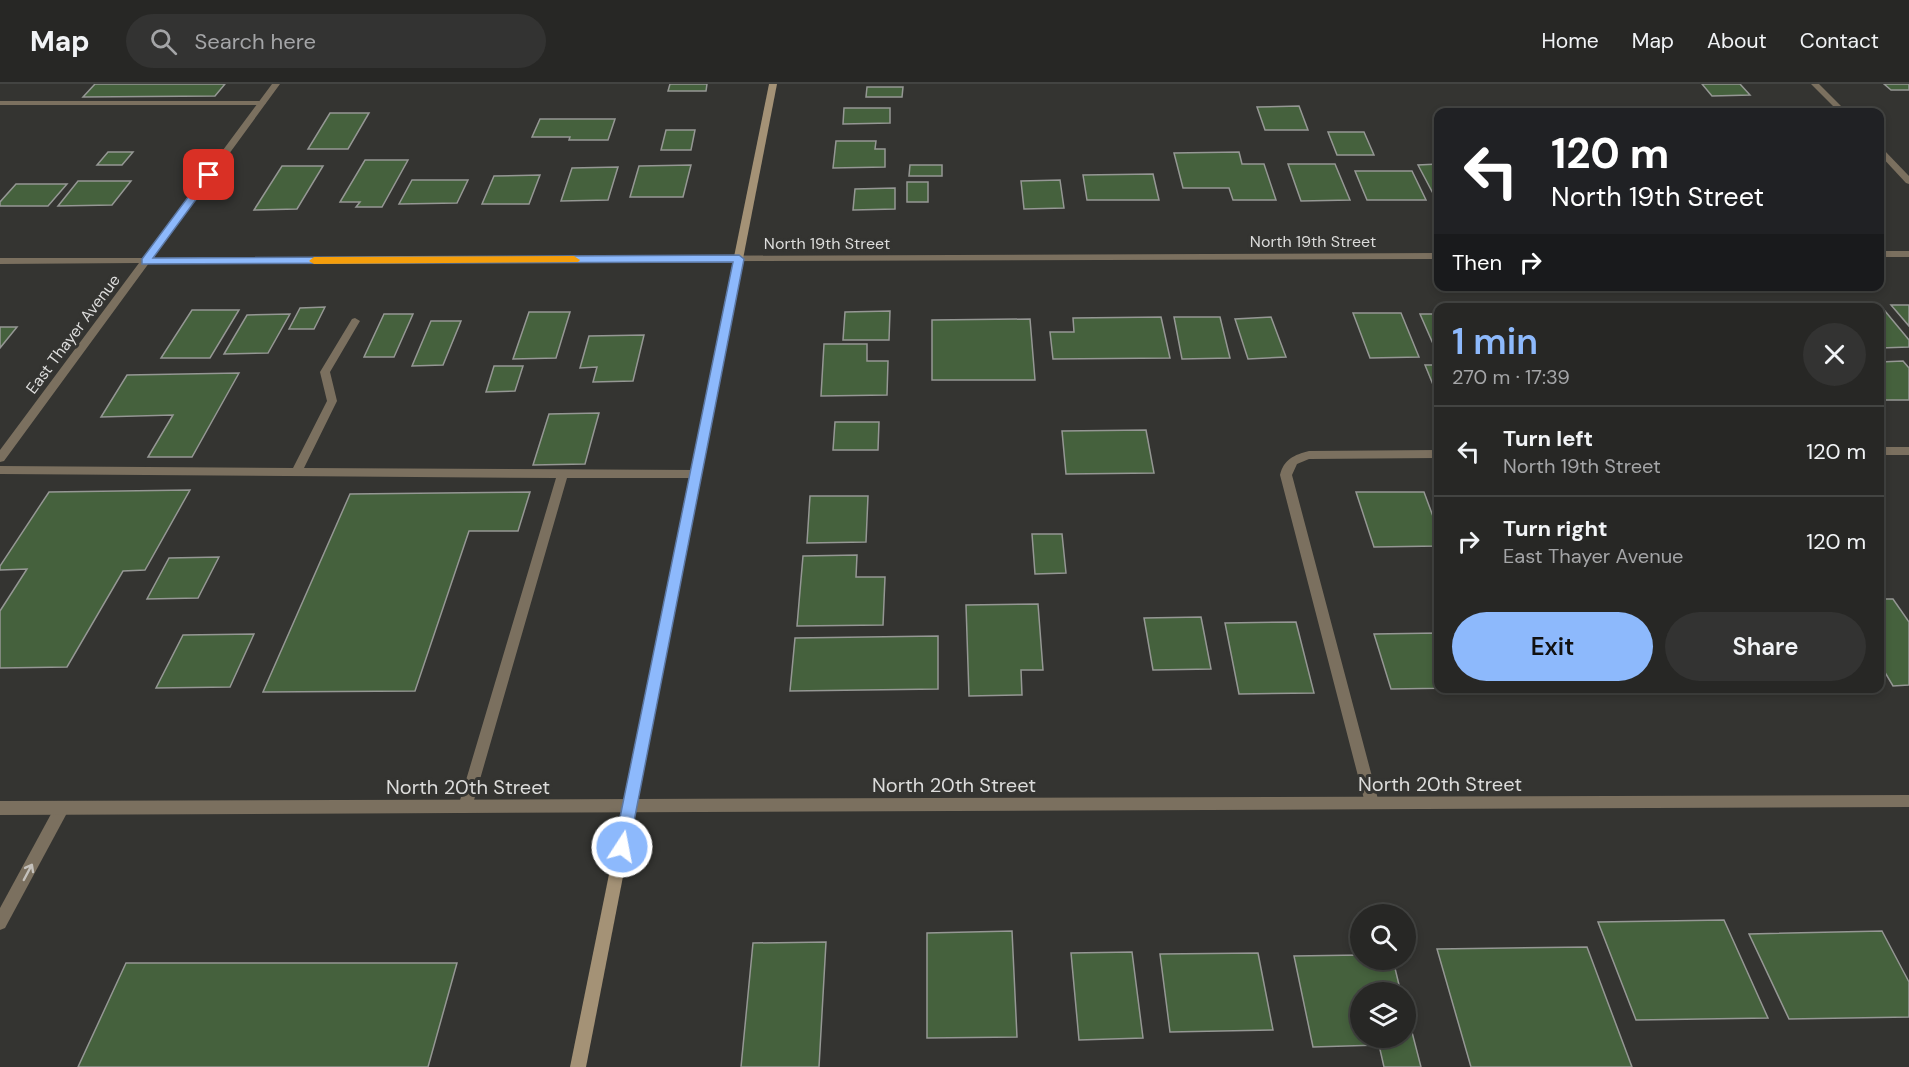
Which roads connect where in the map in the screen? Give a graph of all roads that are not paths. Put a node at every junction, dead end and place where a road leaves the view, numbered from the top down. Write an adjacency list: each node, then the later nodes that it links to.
1 (276, 84): 5 (street, East Thayer Avenue)
2 (772, 84): 12 (street)
3 (1815, 84): 6 (street)
4 (0, 103): 5 (street)
5 (262, 103): 14 (street, East Thayer Avenue)
6 (1839, 108)
7 (1884, 155): 8 (street)
8 (1909, 181)
9 (1884, 254): 10 (street)
10 (1909, 254)
11 (1434, 256): 12 (street, North 19th Street)
12 (739, 259): 14 (street, North 19th Street); 23 (street)
13 (0, 261): 14 (street, North 19th Street)
14 (145, 261): 19 (street, East Thayer Avenue)
15 (355, 321): 21 (street)
16 (1884, 451): 17 (street)
17 (1909, 451)
18 (1434, 454): 25 (street)
19 (0, 458)
20 (0, 470): 21 (street)
21 (296, 472): 22 (street)
22 (563, 474): 23 (street); 27 (street)
23 (696, 474): 26 (street)
24 (1909, 801): 25 (street, North 20th Street)
25 (1372, 803): 26 (street, North 20th Street)
26 (630, 806): 27 (street, North 20th Street); 31 (street)
27 (465, 807): 29 (street, North 20th Street)
28 (0, 808): 29 (street, North 20th Street)
29 (62, 808): 30 (street, one-way to 29)
30 (0, 923)
31 (578, 1067)

